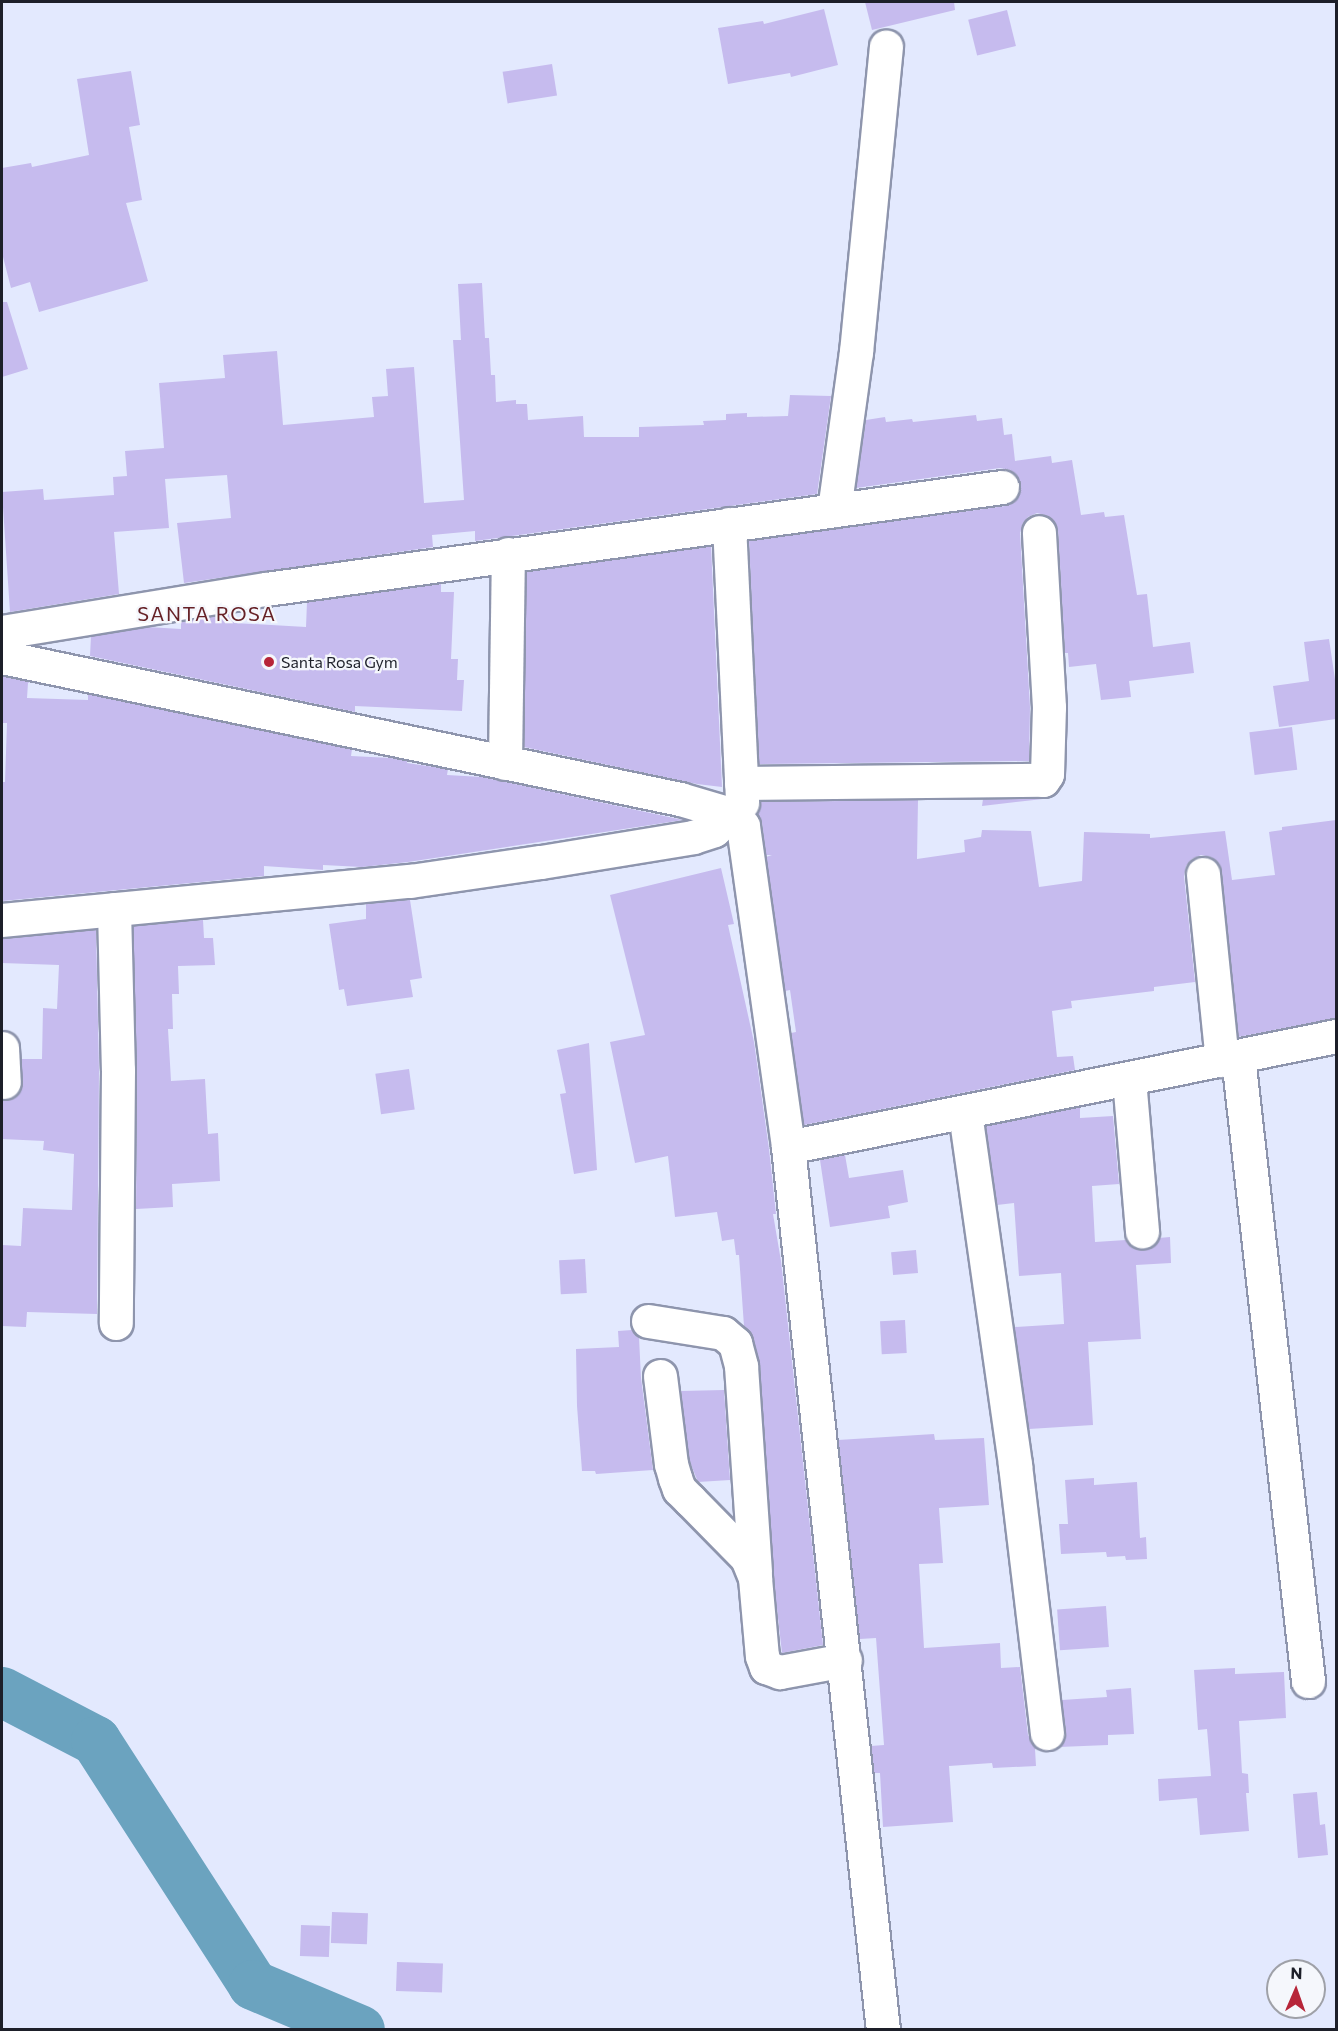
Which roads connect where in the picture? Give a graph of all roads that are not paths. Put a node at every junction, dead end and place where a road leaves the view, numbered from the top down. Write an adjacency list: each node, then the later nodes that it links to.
1 (886, 46): 3 (street)
2 (1002, 487): 3 (street)
3 (834, 510): 4 (street)
4 (729, 524): 6 (street); 10 (street)
5 (1039, 532): 10 (street)
6 (508, 554): 7 (street); 9 (street)
7 (2, 632)
8 (2, 657): 9 (street)
9 (505, 763): 11 (street)
10 (741, 783): 11 (street)
11 (737, 820): 13 (street); 21 (street)
12 (1203, 874): 17 (street)
13 (114, 909): 14 (street); 24 (street)
14 (2, 920)
15 (1336, 1036): 17 (street)
16 (2, 1048): 19 (street)
17 (1230, 1059): 18 (street); 28 (street)
18 (1129, 1079): 20 (street); 22 (street)
19 (3, 1082)
20 (965, 1113): 21 (street); 29 (street)
21 (788, 1147): 27 (street)
22 (1142, 1231)
23 (648, 1321): 26 (street)
24 (116, 1323)
25 (660, 1376): 26 (street)
26 (755, 1578): 27 (street)
27 (845, 1660): 30 (street)
28 (1308, 1681)
29 (1047, 1733)
30 (883, 2030)

